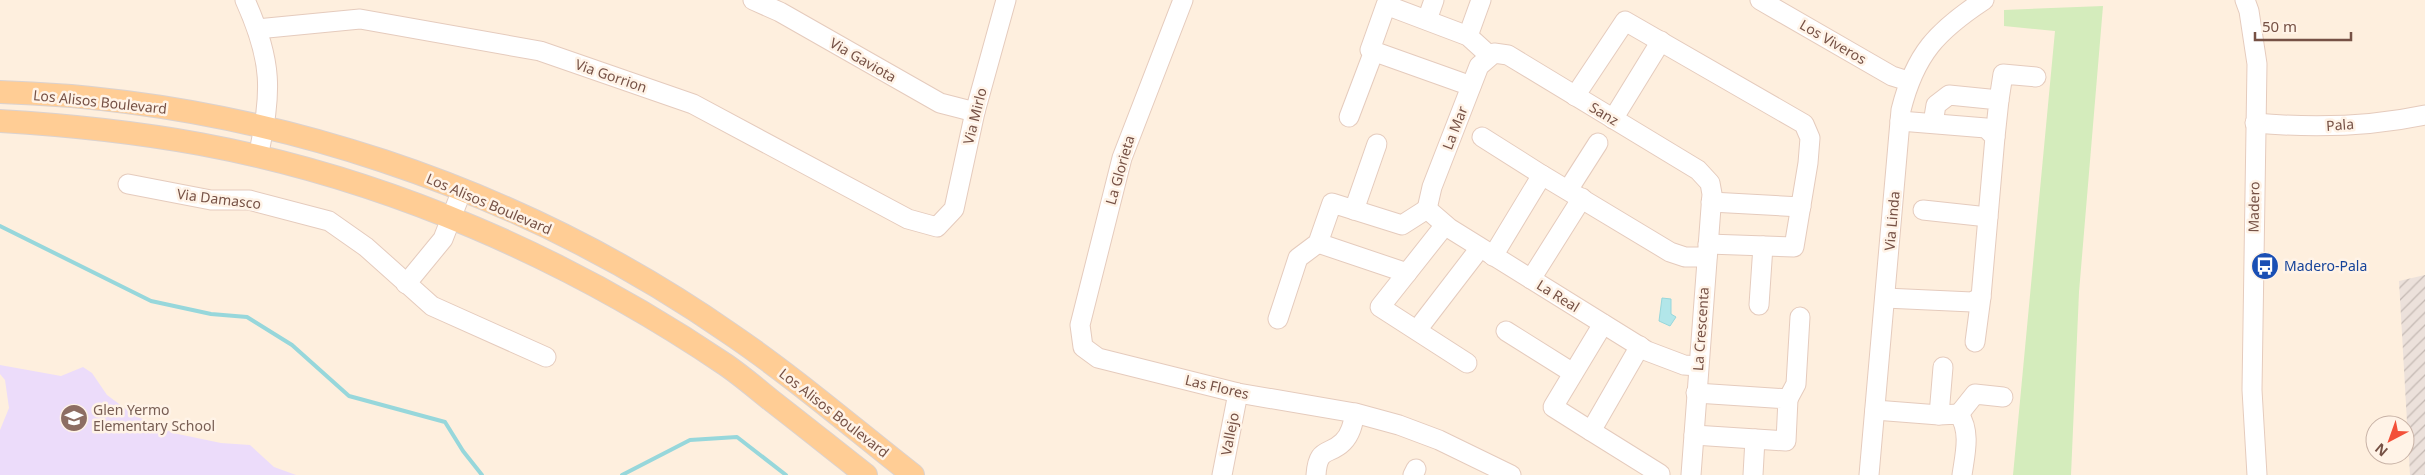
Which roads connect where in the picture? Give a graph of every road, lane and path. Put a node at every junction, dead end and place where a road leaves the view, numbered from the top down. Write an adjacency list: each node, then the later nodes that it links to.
1 (244, 0): 11 (street)
2 (754, 0): 22 (street, Via Gaviota)
3 (1006, 0): 22 (street, Via Mirlo)
4 (1183, 0): 66 (street, La Glorieta)
5 (1434, 0): 10 (street)
6 (1481, 0): 12 (street)
7 (1760, 0): 17 (street, Los Viveros)
8 (1984, 0): 17 (street, Via Linda)
9 (2245, 0): 29 (street, Madero)
10 (1426, 20): 12 (street); 14 (street)
11 (257, 28): 30 (street); 48 (street, Via Gorrion)
12 (1468, 36): 15 (street)
13 (1661, 42): 20 (street); 25 (street); 41 (street)
14 (1374, 52): 18 (street); 24 (street)
15 (1492, 54): 18 (street, La Mar); 20 (street, Sanz)
16 (2036, 77): 21 (street)
17 (1908, 81): 27 (street, Via Linda)
18 (1471, 86): 42 (street, La Mar)
19 (0, 92): 30 (main road, Los Alisos Boulevard)
20 (1575, 96): 25 (street, Sanz)
21 (1999, 100): 28 (street); 32 (street)
22 (975, 112): 48 (street, Via Mirlo)
23 (2425, 115): 29 (street, Pala)
24 (1349, 117)
25 (1613, 119): 39 (street, Sanz)
26 (0, 121): 35 (main road, Los Alisos Boulevard)
27 (1900, 121): 28 (street); 57 (street, Via Linda)
28 (1933, 123): 32 (street)
29 (2255, 123): 93 (street, Madero)
30 (264, 128): 35 (street); 38 (main road, Los Alisos Boulevard)
31 (1482, 137): 36 (street)
32 (1995, 138): 46 (street)
33 (1598, 143): 40 (street)
34 (1377, 144): 43 (street)
35 (258, 157): 45 (main road, Los Alisos Boulevard)
36 (1542, 175): 40 (street); 52 (street)
37 (128, 184): 55 (street, Via Damasco)
38 (462, 190): 45 (street); 85 (main road, Los Alisos Boulevard)
39 (1711, 193): 41 (street); 51 (street, La Crescenta)
40 (1575, 194): 51 (street); 54 (street)
41 (1801, 208): 50 (street)
42 (1427, 209): 43 (street); 47 (street, La Real)
43 (1354, 210): 49 (street)
44 (1922, 210): 46 (street)
45 (451, 217): 55 (street); 84 (main road, Los Alisos Boulevard)
46 (1988, 218): 56 (street)
47 (1444, 225): 52 (street, La Real); 53 (street)
48 (937, 228)
49 (1318, 243): 53 (street); 60 (street)
50 (1762, 246): 51 (street); 58 (street)
51 (1707, 250): 69 (street, La Crescenta)
52 (1487, 252): 54 (street, La Real); 62 (street)
53 (1407, 273): 62 (street)
54 (1531, 279): 61 (street, La Real)
55 (406, 284): 67 (street, Via Damasco)
56 (1981, 297): 57 (street); 64 (street)
57 (1885, 298): 76 (street, Via Linda)
58 (1759, 304)
59 (1800, 317): 75 (street)
60 (1278, 319)
61 (1603, 324): 65 (street, La Real); 71 (street)
62 (1417, 330): 68 (street)
63 (1506, 332): 71 (street)
64 (1975, 342)
65 (1640, 346): 69 (street, La Real); 80 (street)
66 (1083, 347): 72 (street, Las Flores)
67 (546, 357)
68 (1468, 363)
69 (1698, 366): 73 (street, La Crescenta)
70 (1942, 367): 79 (street)
71 (1573, 373): 80 (street)
72 (1238, 393): 77 (street, Las Flores); 86 (street, Vallejo)
73 (1696, 393): 75 (street); 81 (street, La Crescenta)
74 (2003, 397): 78 (street)
75 (1788, 399): 82 (street)
76 (1875, 410): 79 (street); 91 (street, Via Linda)
77 (1355, 413): 87 (street); 88 (street, Las Flores)
78 (1959, 414): 79 (street); 92 (street)
79 (1939, 415)
80 (1591, 430): 83 (street)
81 (1694, 435): 82 (street); 89 (street, La Crescenta)
82 (1755, 439): 90 (street)
83 (1660, 474)
84 (866, 475)
85 (912, 475)
86 (1222, 475)
87 (1316, 475)
88 (1511, 475)
89 (1691, 475)
90 (1753, 475)
91 (1869, 475)
92 (1962, 475)
93 (2257, 475)

